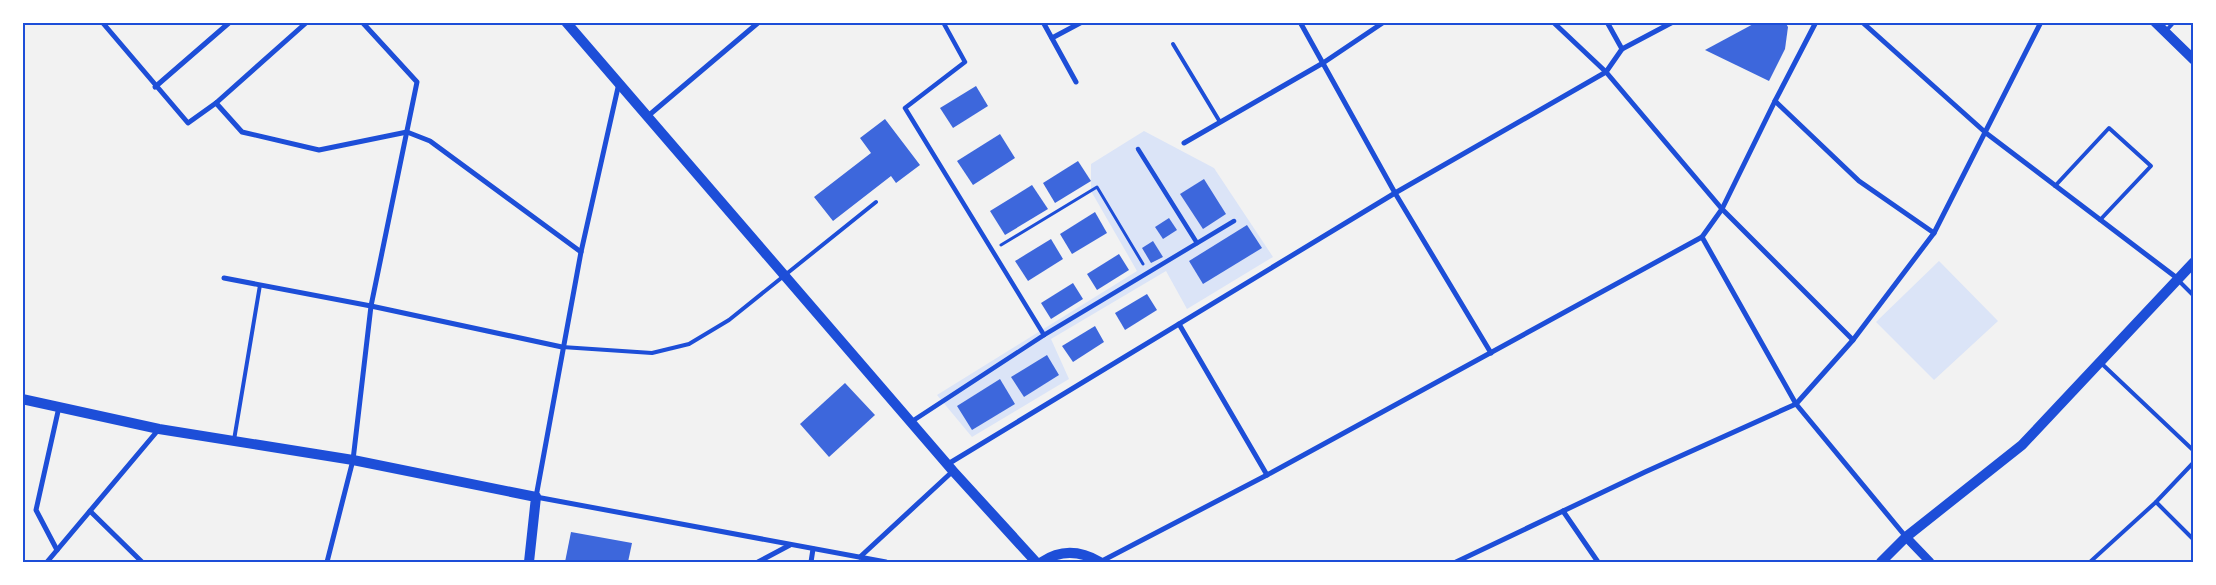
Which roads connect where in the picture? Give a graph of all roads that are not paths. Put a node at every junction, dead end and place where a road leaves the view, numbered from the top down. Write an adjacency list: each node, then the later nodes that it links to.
1 (102, 22): 29 (street)
2 (230, 22): 29 (street)
3 (307, 22): 31 (street)
4 (362, 22): 34 (street)
5 (566, 22): 28 (main road)
6 (759, 22): 32 (street)
7 (943, 22): 56 (street)
8 (1043, 22): 21 (street)
9 (1082, 22): 21 (street)
10 (1300, 22): 25 (street)
11 (1384, 22): 25 (street)
12 (1553, 22): 26 (street)
13 (1608, 22): 23 (street)
14 (1673, 22): 23 (street)
15 (1816, 22): 30 (street)
16 (1862, 22): 35 (street)
17 (2041, 22): 35 (street)
18 (2155, 22): 20 (main road)
19 (2174, 22): 20 (lane)
20 (2165, 32): 24 (main road)
21 (1052, 38): 27 (street)
22 (1173, 44): 33 (lane)
23 (1622, 49): 26 (street)
24 (2194, 60)
25 (1323, 62): 33 (street); 39 (street)
26 (1606, 72): 39 (street); 41 (street)
27 (1076, 82)
28 (619, 83): 32 (main road); 47 (street)
29 (155, 87): 31 (street)
30 (1775, 101): 41 (street); 44 (street)
31 (216, 103): 34 (street)
32 (648, 116): 49 (main road)
33 (1220, 122): 36 (street)
34 (407, 132): 47 (street); 54 (street)
35 (1986, 133): 38 (street); 44 (street)
36 (1184, 143)
37 (1138, 149): 46 (street)
38 (2055, 186): 42 (street); 42 (lane)
39 (1395, 192): 55 (street); 59 (street)
40 (876, 202): 49 (lane)
41 (1722, 209): 45 (street); 57 (street)
42 (2100, 220): 51 (street)
43 (1234, 221): 46 (street)
44 (1934, 233): 57 (street)
45 (1702, 237): 59 (street); 62 (street)
46 (1197, 243): 56 (street)
47 (580, 252): 58 (street)
48 (2194, 262): 51 (main road)
49 (785, 276): 58 (lane); 64 (main road)
50 (224, 278): 52 (street)
51 (2177, 278): 53 (lane); 60 (main road)
52 (260, 284): 54 (street); 66 (lane)
53 (2194, 296)
54 (371, 306): 58 (street); 68 (street)
55 (1179, 324): 70 (street); 71 (street)
56 (1044, 335): 64 (street)
57 (1853, 340): 62 (street)
58 (562, 347): 72 (street)
59 (1492, 353): 71 (street)
60 (2100, 362): 67 (lane); 76 (main road)
61 (22, 399): 63 (main road)
62 (1796, 404): 75 (street); 76 (street)
63 (60, 407): 65 (main road); 80 (street)
64 (911, 422): 70 (main road)
65 (159, 429): 66 (main road); 74 (street)
66 (234, 441): 68 (main road)
67 (2194, 451)
68 (352, 460): 72 (main road); 84 (street)
69 (2194, 462): 73 (lane)
70 (950, 468): 81 (street); 89 (main road)
71 (1267, 475): 91 (street)
72 (536, 497): 78 (street); 85 (main road)
73 (2156, 502): 77 (lane); 96 (lane)
74 (90, 511): 80 (street); 83 (street)
75 (1563, 511): 92 (street); 93 (street)
76 (1906, 537): 94 (main road); 95 (street)
77 (2194, 540)
78 (790, 544): 79 (street); 86 (street)
79 (813, 548): 81 (street); 87 (street)
80 (58, 550): 82 (street)
81 (860, 557): 88 (street)
82 (47, 562)
83 (142, 562)
84 (328, 562)
85 (529, 562)
86 (758, 562)
87 (811, 562)
88 (886, 562)
89 (1036, 562)
90 (1042, 562): 91 (main road)
91 (1100, 562)
92 (1456, 562)
93 (1598, 562)
94 (1880, 562)
95 (1930, 562)
96 (2090, 562)

